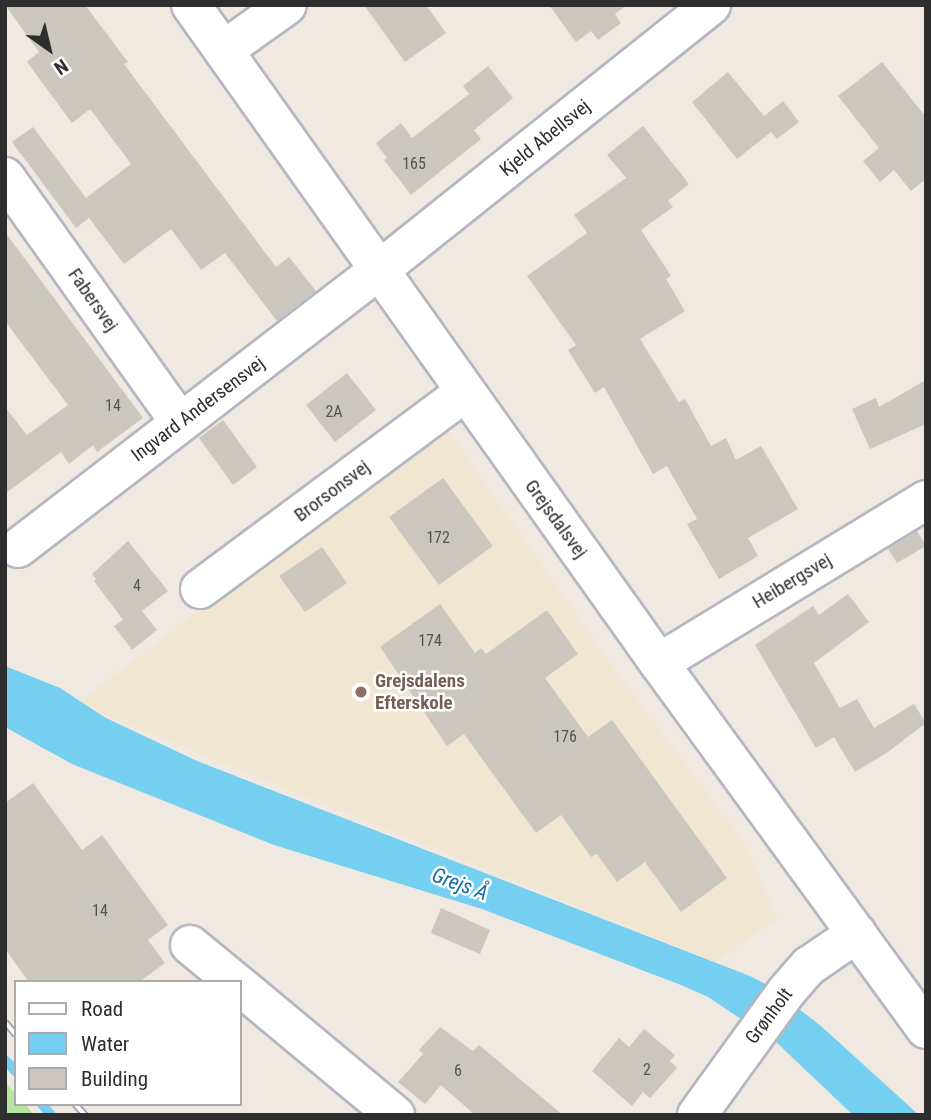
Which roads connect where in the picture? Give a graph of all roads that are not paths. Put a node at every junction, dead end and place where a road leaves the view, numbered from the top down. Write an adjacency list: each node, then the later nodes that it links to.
1 (191, 5): 4 (street, Grejsdalsvej)
2 (287, 5): 4 (street)
3 (711, 5): 6 (street, Kjeld Abellsvej)
4 (225, 50): 6 (street, Grejsdalsvej)
5 (5, 177): 8 (street, Fabersvej)
6 (378, 271): 7 (street, Grejsdalsvej); 8 (street, Ingvard Andersensvej)
7 (465, 392): 11 (street, Brorsonsvej); 12 (street, Grejsdalsvej)
8 (180, 422): 10 (street, Ingvard Andersensvej)
9 (926, 500): 12 (street, Heibergsvej)
10 (18, 548)
11 (200, 589)
12 (659, 663): 13 (street, Grejsdalsvej)
13 (857, 933): 17 (street, Grejsdalsvej); 19 (street, Grønholt)
14 (190, 945): 15 (street)
15 (232, 980)
16 (242, 988): 18 (street)
17 (926, 1029)
18 (395, 1115)
19 (697, 1115)

